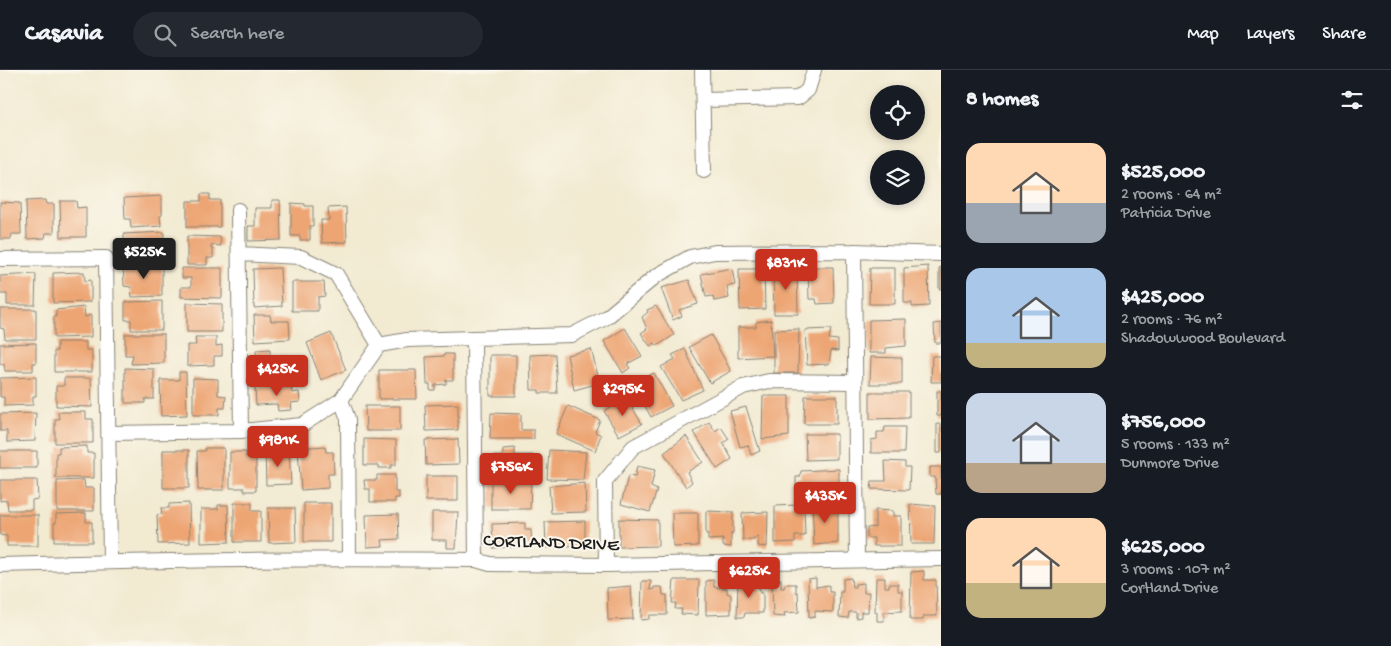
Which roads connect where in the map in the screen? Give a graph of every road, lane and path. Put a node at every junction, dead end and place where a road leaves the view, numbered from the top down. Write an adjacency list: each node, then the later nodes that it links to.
1 (702, 70): 3 (street)
2 (814, 70): 3 (street)
3 (703, 100): 4 (street)
4 (704, 171)
5 (238, 210): 7 (street)
6 (854, 250): 8 (street); 10 (street); 12 (street)
7 (239, 254): 11 (street); 14 (street)
8 (941, 254)
9 (0, 259): 15 (street)
10 (474, 339): 11 (street); 18 (street)
11 (379, 345): 13 (street)
12 (854, 382): 19 (street); 22 (street)
13 (341, 400): 14 (street); 16 (street)
14 (241, 431): 15 (street)
15 (108, 433): 20 (street)
16 (348, 558): 18 (street, CORTLAND DRIVE); 20 (street, CORTLAND DRIVE)
17 (941, 559): 19 (street, CORTLAND DRIVE)
18 (476, 560): 22 (street, CORTLAND DRIVE)
19 (857, 560): 22 (street, CORTLAND DRIVE)
20 (110, 561): 21 (street, CORTLAND DRIVE)
21 (0, 565)
22 (606, 565)

